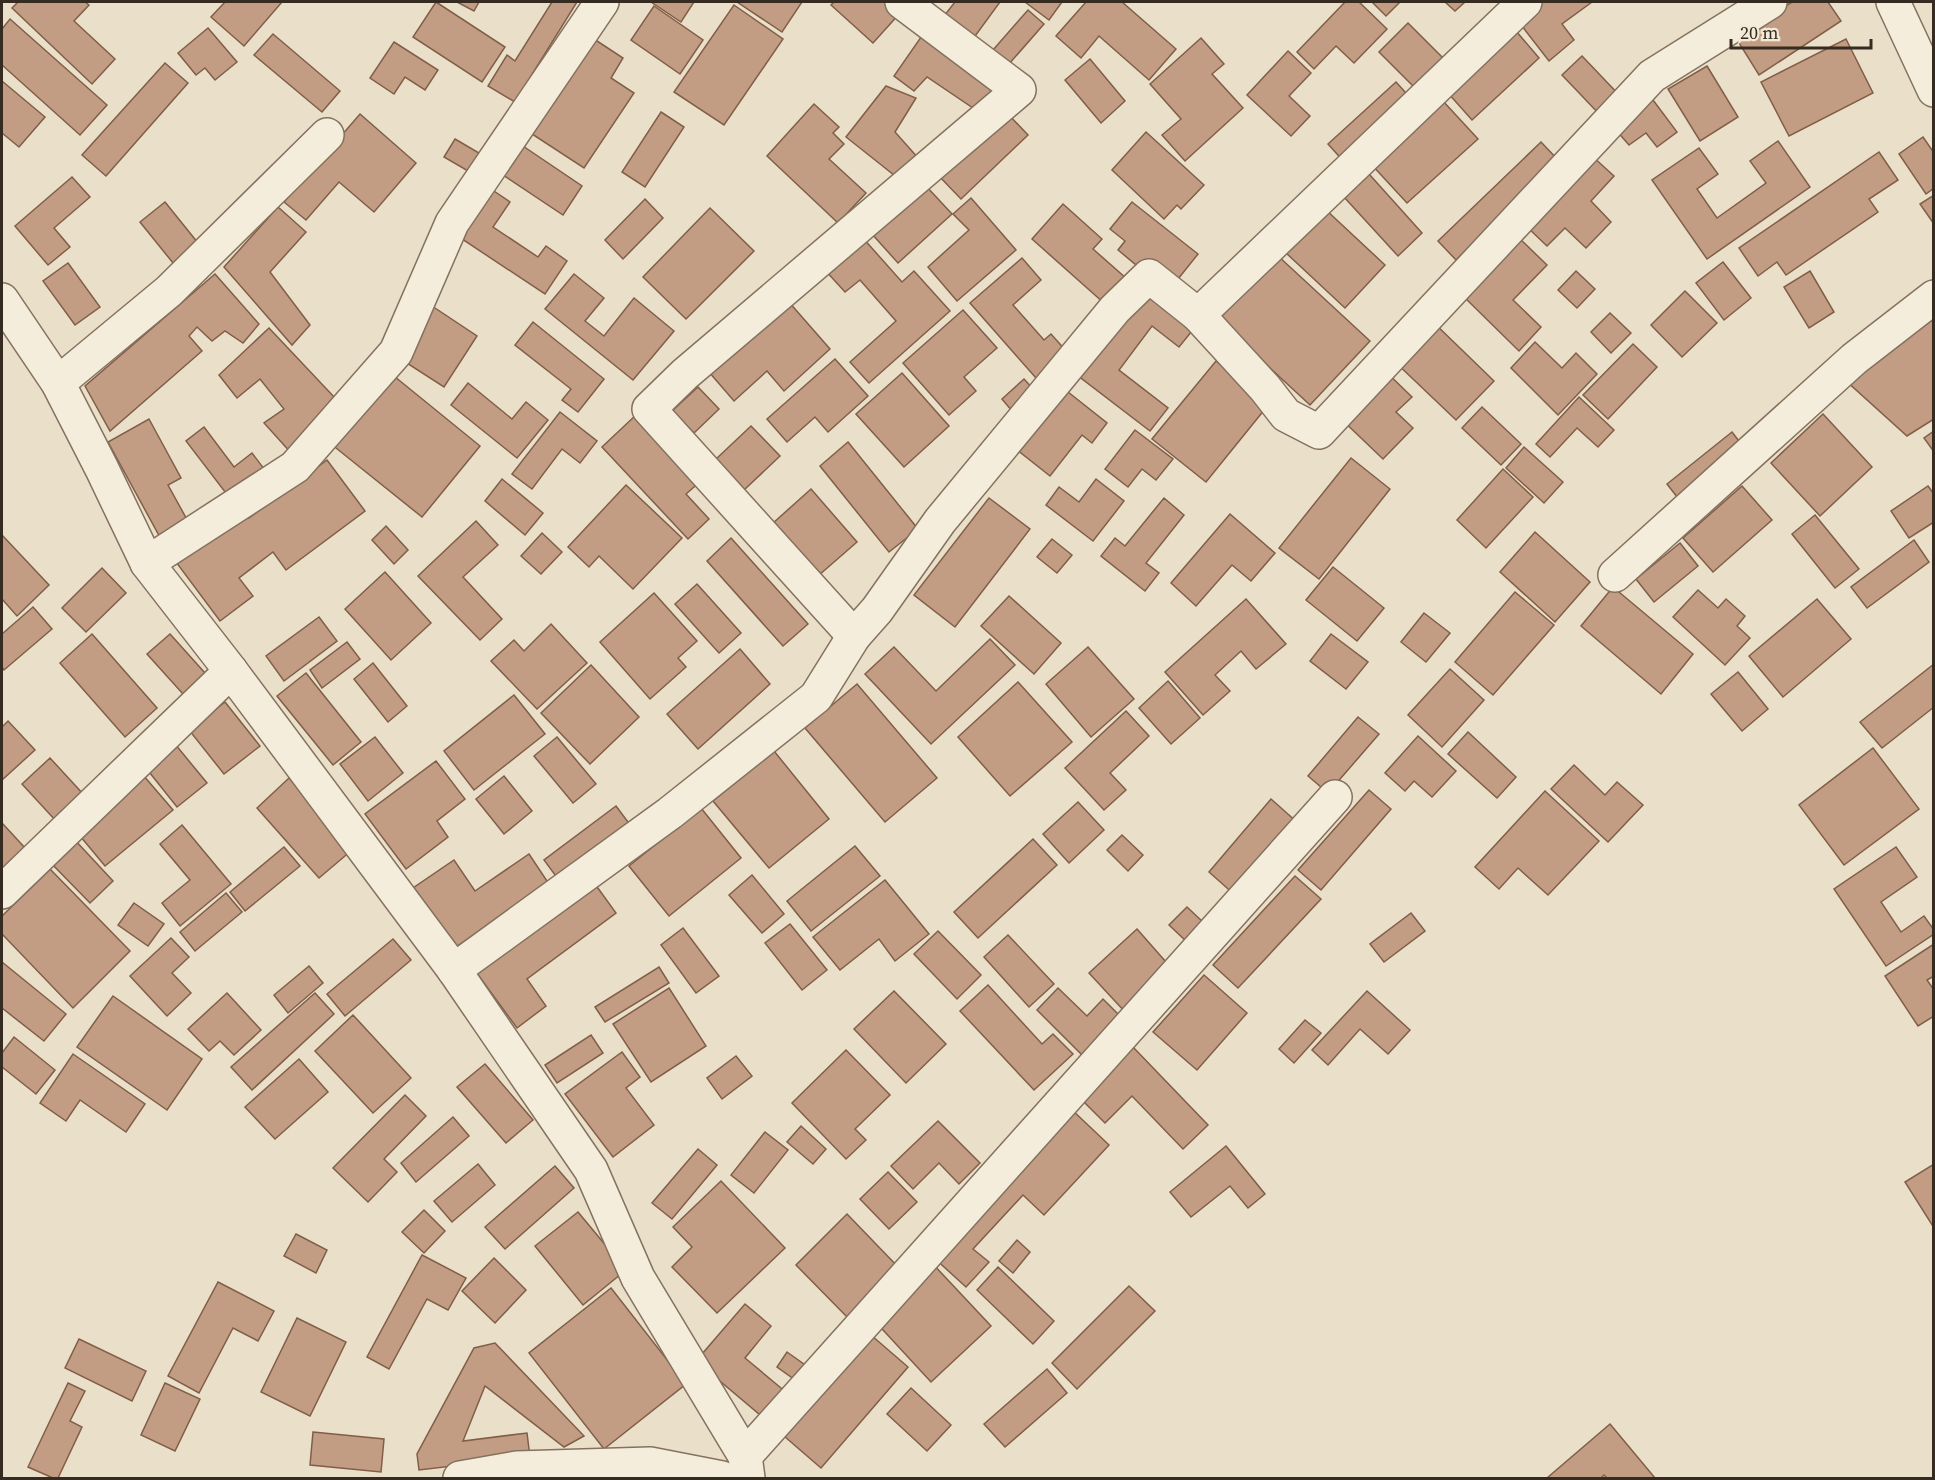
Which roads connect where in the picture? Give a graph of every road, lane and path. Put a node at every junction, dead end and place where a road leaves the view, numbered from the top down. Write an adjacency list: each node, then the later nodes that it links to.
1 (602, 2): 12 (street)
2 (902, 2): 14 (street)
3 (1525, 2): 10 (street)
4 (1770, 2): 10 (street)
5 (1893, 2): 6 (street)
6 (1934, 90)
7 (327, 135): 11 (street)
8 (1934, 297): 13 (street)
9 (2, 300): 11 (street)
10 (1198, 315): 14 (street)
11 (58, 382): 12 (street)
12 (147, 563): 15 (street)
13 (1615, 574)
14 (854, 636): 18 (street)
15 (231, 671): 17 (street); 18 (street)
16 (1335, 798): 19 (street)
17 (2, 892)
18 (454, 970): 19 (street)
19 (738, 1471): 20 (street)
20 (460, 1479)

